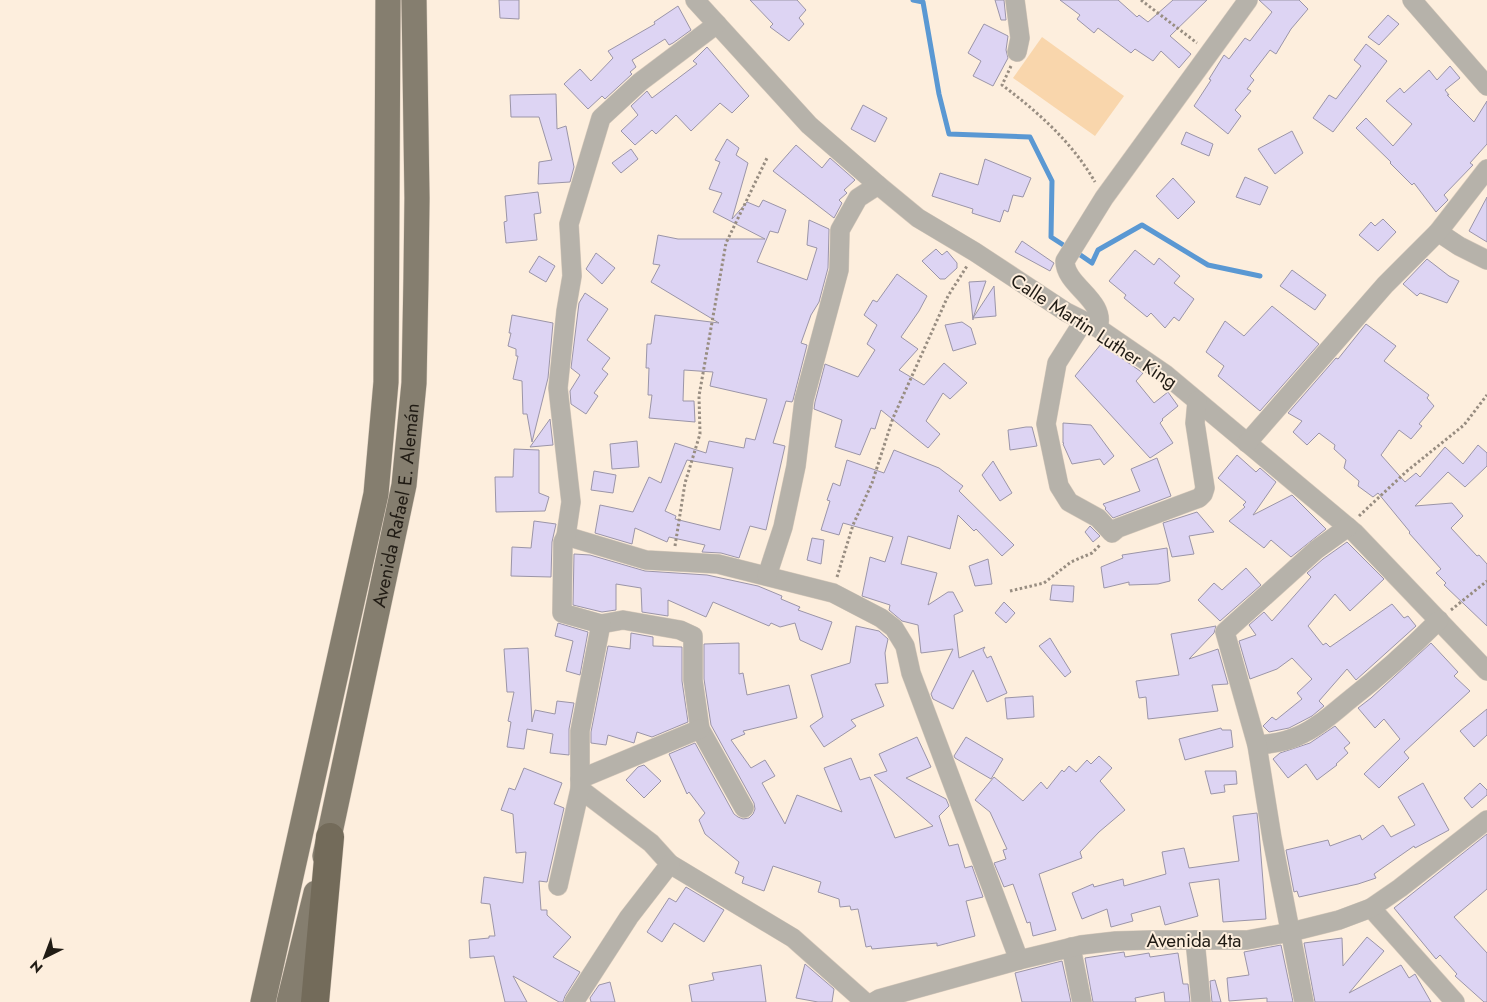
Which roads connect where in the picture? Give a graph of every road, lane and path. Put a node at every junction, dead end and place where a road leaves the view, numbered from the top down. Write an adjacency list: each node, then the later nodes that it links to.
1 (388, 0): 47 (main road, Avenida Rafael E. Alemán)
2 (414, 0): 39 (main road, Avenida Rafael E. Alemán)
3 (695, 0): 8 (street, Calle Martin Luther King)
4 (1016, 0): 10 (street)
5 (1141, 0): 9 (path)
6 (1248, 0): 9 (street)
7 (1412, 0): 11 (street)
8 (717, 24): 14 (street, Calle Martin Luther King); 25 (street)
9 (1210, 51): 15 (street)
10 (1017, 52): 15 (path)
11 (1487, 86)
12 (767, 158): 26 (path)
13 (1487, 169): 16 (street)
14 (878, 185): 17 (street, Calle Martin Luther King); 27 (street)
15 (1104, 198): 19 (street)
16 (1438, 232): 18 (street); 22 (street)
17 (975, 252): 19 (street, Calle Martin Luther King); 30 (path)
18 (1487, 260)
19 (1090, 325): 21 (street, Calle Martin Luther King); 24 (street)
20 (1487, 395): 23 (path)
21 (1197, 401): 22 (street, Calle Martin Luther King); 24 (street)
22 (1248, 443): 23 (street, Calle Martin Luther King)
23 (1348, 527): 31 (street, Calle Martin Luther King); 35 (street)
24 (1112, 533): 29 (path)
25 (566, 536): 26 (street); 32 (street)
26 (673, 562): 27 (street)
27 (767, 576): 30 (street)
28 (1487, 580): 31 (path)
29 (1010, 591)
30 (833, 593): 46 (street)
31 (1439, 620): 33 (street, Calle Martin Luther King); 35 (street)
32 (601, 624): 34 (street); 36 (street)
33 (1487, 671)
34 (700, 729): 36 (street); 37 (street)
35 (1257, 746): 43 (street)
36 (580, 784): 40 (street); 41 (street)
37 (744, 808)
38 (1487, 820): 42 (street, Avenida 4ta)
39 (330, 837): 48 (main road, Avenida Rafael E. Alemán); 49 (highway)
40 (670, 864): 50 (street); 51 (street)
41 (558, 886)
42 (1371, 908): 43 (street, Avenida 4ta); 56 (street)
43 (1291, 932): 44 (street, Avenida 4ta); 55 (street)
44 (1195, 940): 45 (street, Avenida 4ta); 54 (street)
45 (1071, 947): 46 (street, Avenida 4ta); 53 (street)
46 (1019, 960): 52 (street, Avenida 4ta)
47 (263, 1002)
48 (289, 1002)
49 (315, 1002)
50 (574, 1002)
51 (865, 1002)
52 (874, 1002)
53 (1082, 1002)
54 (1200, 1002)
55 (1304, 1002)
56 (1455, 1002)

